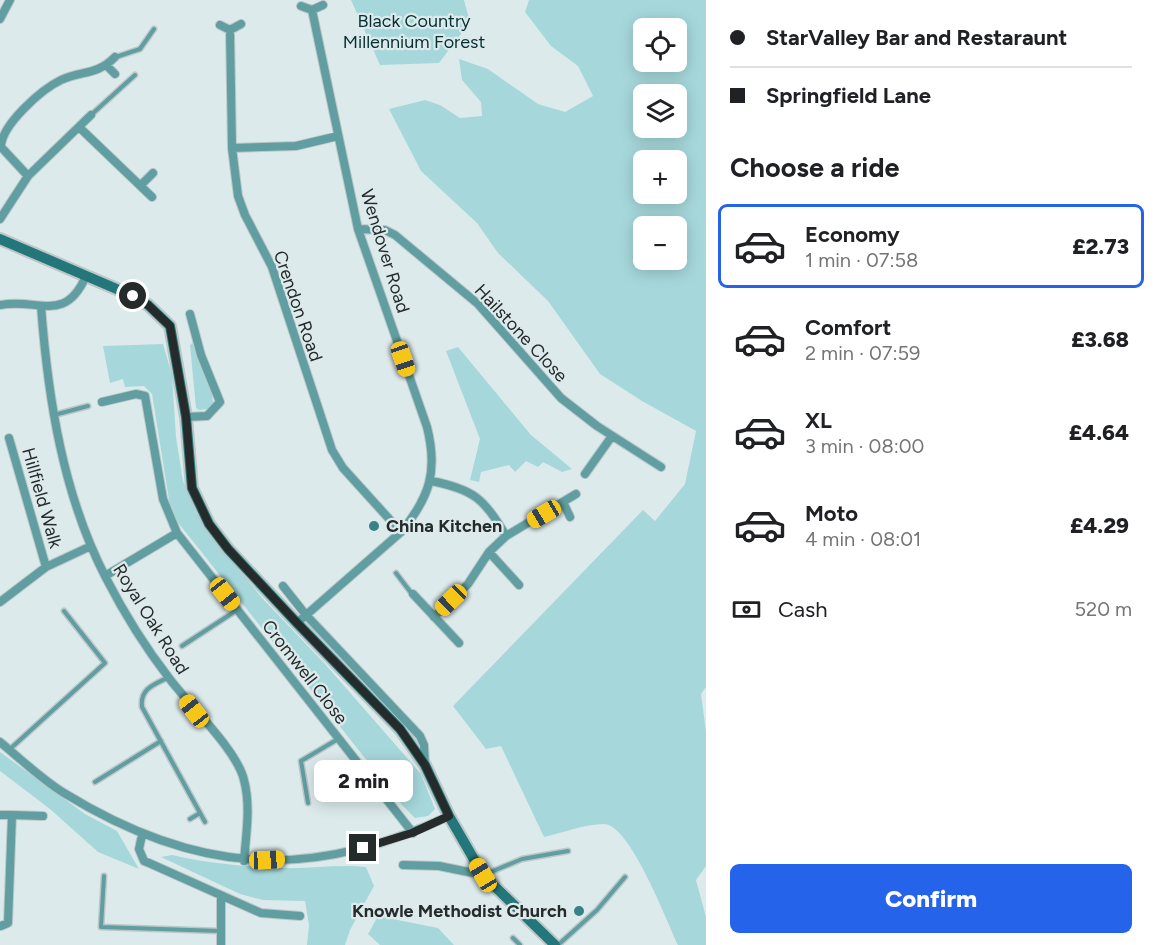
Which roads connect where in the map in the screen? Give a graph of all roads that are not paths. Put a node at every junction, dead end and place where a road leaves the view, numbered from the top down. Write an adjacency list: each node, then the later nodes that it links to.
1 (10, 0): 5 (street)
2 (323, 5): 4 (street)
3 (301, 6): 4 (street)
4 (312, 10): 16 (street, Wendover Road)
5 (0, 19)
6 (241, 24): 9 (street)
7 (219, 25): 9 (street)
8 (154, 29): 10 (lane)
9 (230, 30): 17 (street, Crendon Road)
10 (115, 57): 11 (street)
11 (107, 66): 12 (street); 19 (street)
12 (115, 74)
13 (135, 75): 14 (lane)
14 (91, 116): 15 (street)
15 (80, 128): 19 (street); 20 (street)
16 (338, 136): 17 (street); 23 (street, Wendover Road)
17 (232, 148): 42 (street, Crendon Road)
18 (153, 173): 20 (street)
19 (28, 176): 22 (street)
20 (141, 185): 21 (street)
21 (152, 196)
22 (1, 214)
23 (358, 229): 33 (street, Hailstone Close); 37 (street, Wendover Road)
24 (0, 239): 25 (main road)
25 (86, 276): 27 (street); 32 (main road)
26 (0, 304): 27 (street)
27 (41, 306): 31 (street, Royal Oak Road)
28 (190, 314): 32 (street)
29 (102, 402): 41 (street, Cromwell Close)
30 (88, 406): 31 (lane)
31 (53, 416): 44 (street, Royal Oak Road)
32 (186, 417): 57 (main road)
33 (612, 436): 35 (street, Hailstone Close); 36 (street)
34 (9, 438): 46 (street, Hillfield Walk)
35 (661, 467)
36 (585, 474)
37 (431, 481): 42 (street, Wendover Road); 43 (street)
38 (576, 494): 39 (street)
39 (563, 502): 40 (street); 43 (street)
40 (570, 517)
41 (177, 532): 48 (street); 53 (street, Cromwell Close)
42 (400, 532): 55 (street, Wendover Road)
43 (506, 536): 45 (street)
44 (91, 546): 46 (street, Hillfield Walk); 48 (street, Royal Oak Road)
45 (489, 552): 49 (street); 56 (street)
46 (46, 567): 52 (street, Hillfield Walk)
47 (396, 573): 51 (lane)
48 (105, 576): 60 (street, Royal Oak Road)
49 (519, 585)
50 (283, 586): 55 (street)
51 (413, 594): 56 (street)
52 (0, 602)
53 (237, 610): 59 (lane); 61 (street, Cromwell Close)
54 (64, 611): 64 (lane)
55 (306, 615): 57 (street, Wendover Road); 65 (street)
56 (434, 616): 58 (street)
57 (297, 623): 65 (main road)
58 (459, 643)
59 (182, 646)
60 (168, 677): 62 (lane); 78 (street, Royal Oak Road)
61 (339, 739): 67 (lane); 75 (street, Cromwell Close)
62 (161, 741): 66 (lane); 68 (lane)
63 (0, 742): 64 (street)
64 (9, 750): 76 (street)
65 (425, 765): 72 (main road)
66 (95, 782)
67 (308, 803)
68 (200, 813): 73 (lane); 74 (lane)
69 (0, 815): 70 (street)
70 (12, 815): 71 (street); 85 (street)
71 (43, 816)
72 (449, 816): 75 (street); 80 (main road)
73 (190, 819)
74 (205, 822)
75 (412, 833): 78 (street)
76 (142, 835): 78 (street); 83 (street)
77 (568, 851): 80 (lane)
78 (244, 861)
79 (403, 865): 80 (street)
80 (483, 875): 90 (main road)
81 (104, 876): 86 (lane)
82 (624, 877): 90 (lane)
83 (221, 896): 84 (street); 86 (street)
84 (300, 916)
85 (1, 926)
86 (221, 931): 88 (street)
87 (513, 938): 89 (lane)
88 (220, 945)
89 (520, 945)
90 (556, 945)

